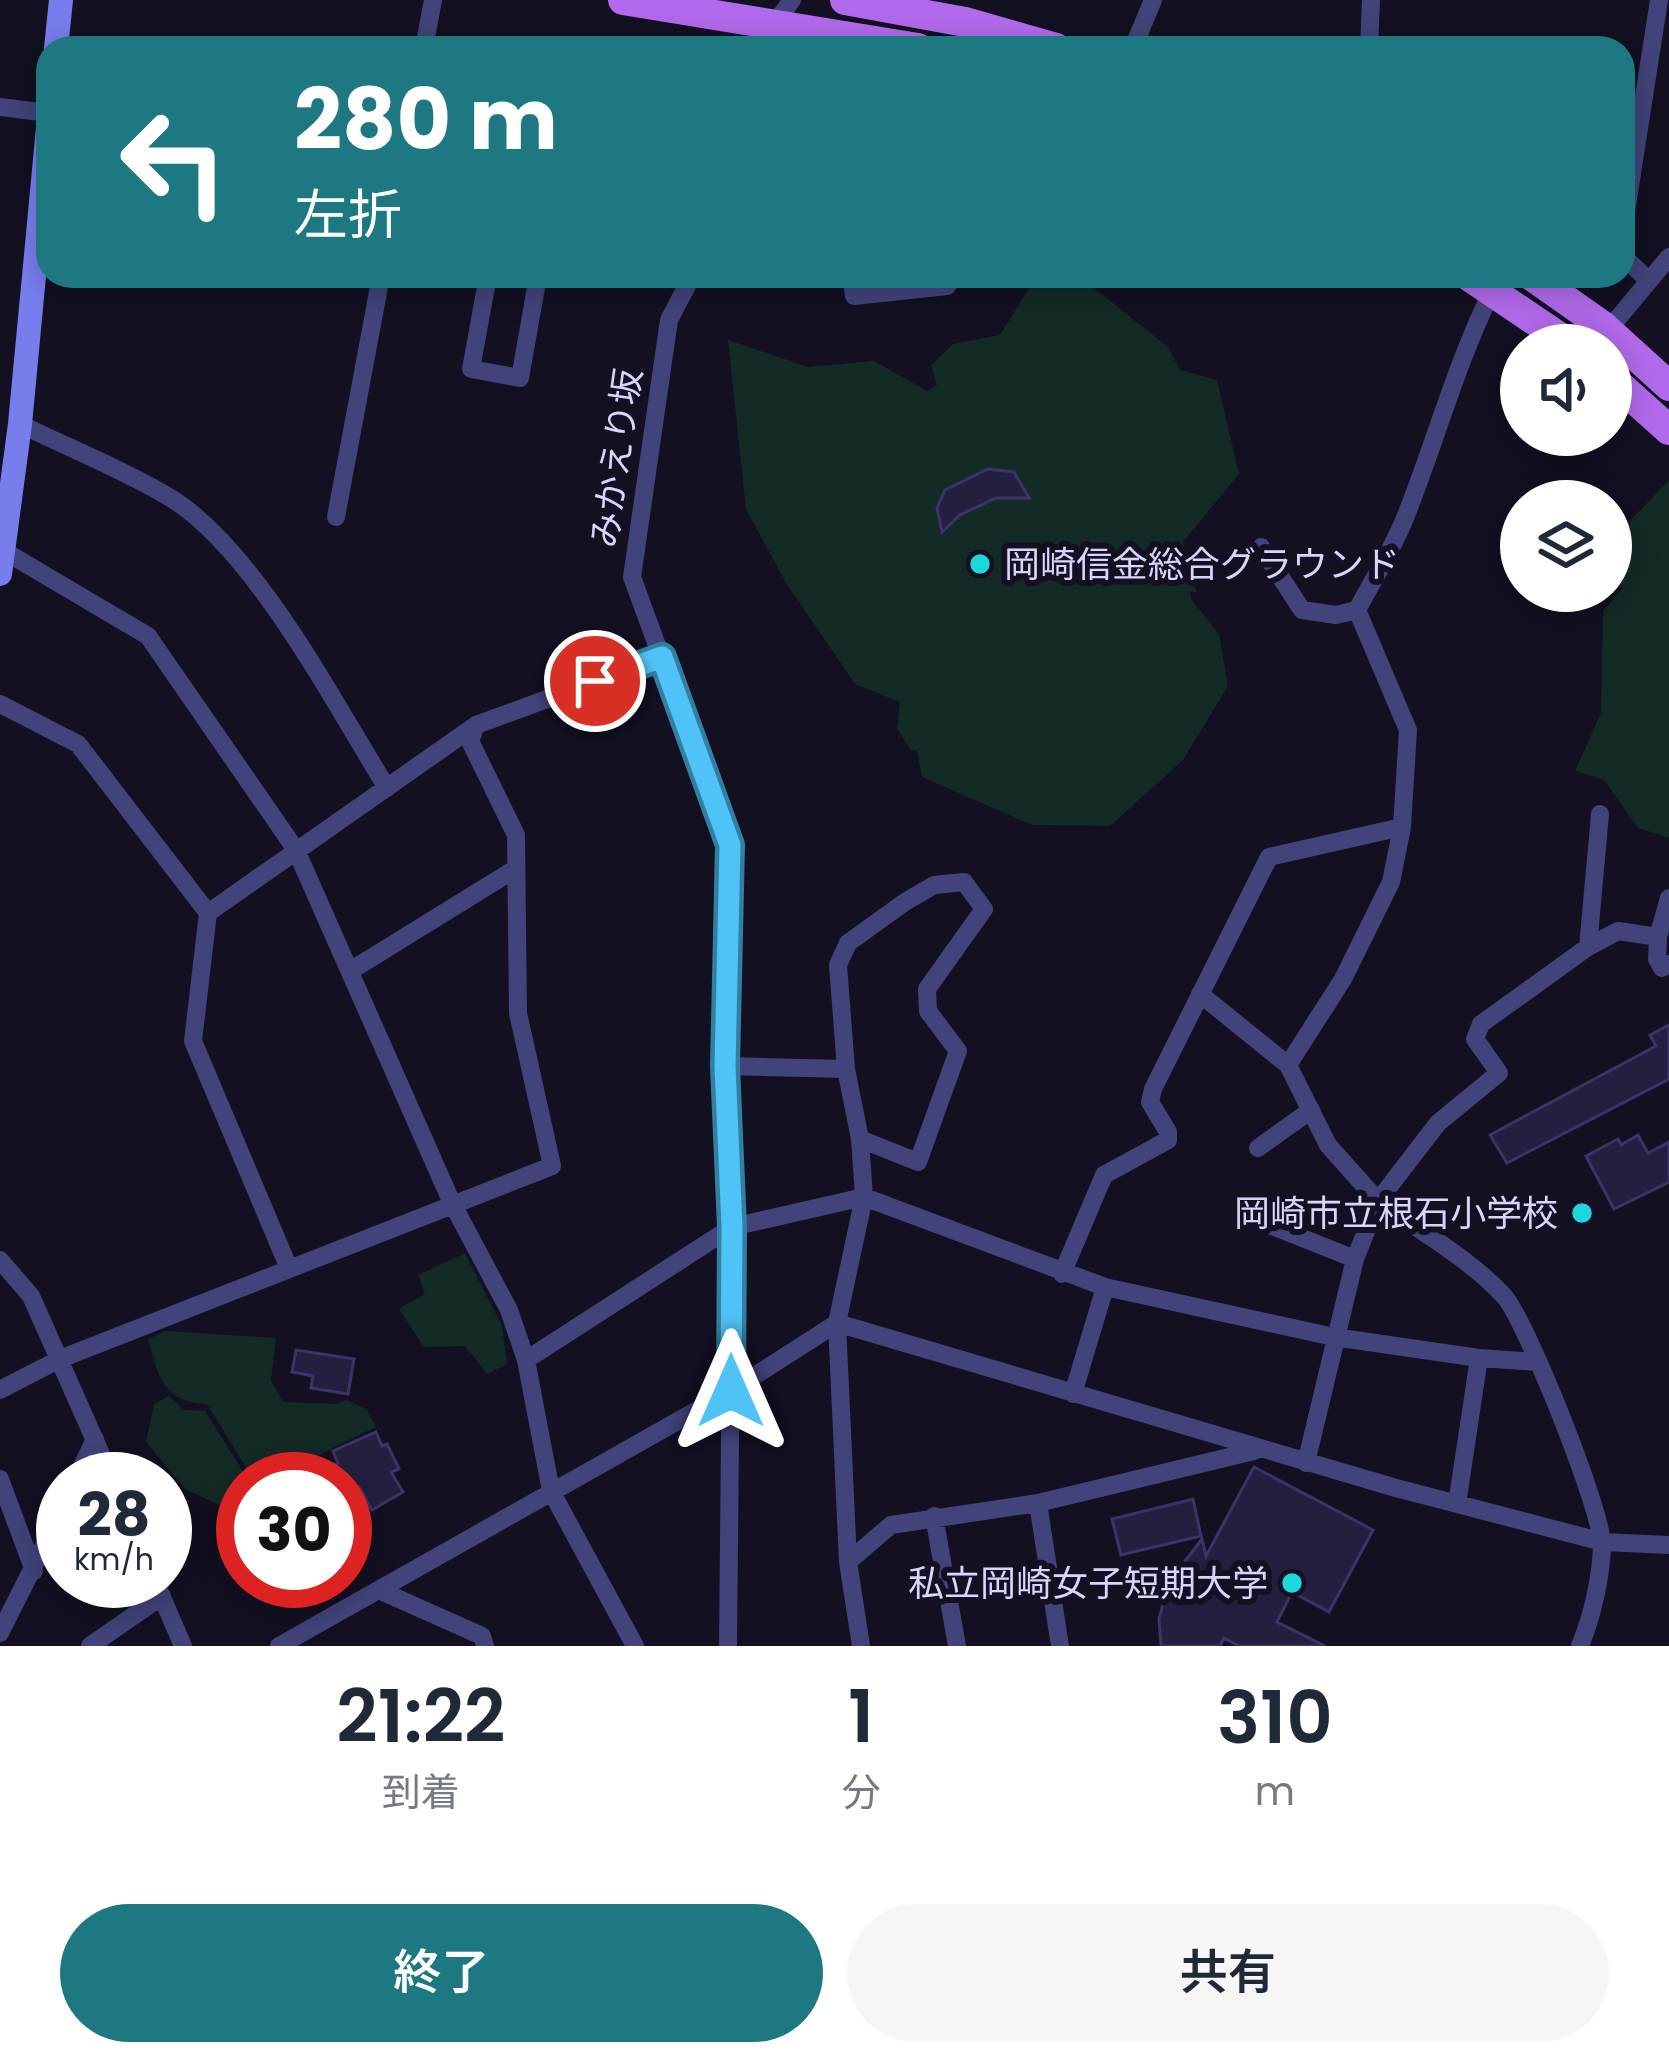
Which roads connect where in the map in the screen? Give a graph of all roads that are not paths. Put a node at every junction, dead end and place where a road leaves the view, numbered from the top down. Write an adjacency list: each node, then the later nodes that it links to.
1 (62, 0): 9 (street)
2 (433, 0): 10 (street)
3 (623, 0): 11 (main road)
4 (793, 0): 12 (street)
5 (845, 0): 13 (main road)
6 (1153, 0): 14 (street)
7 (1371, 0): 15 (street)
8 (1662, 4): 18 (street)
9 (58, 36)
10 (426, 36)
11 (763, 36)
12 (772, 36)
13 (1014, 36)
14 (1138, 36)
15 (1370, 36)
16 (0, 107): 17 (street)
17 (36, 112)
18 (1635, 161)
19 (36, 219): 38 (street)
20 (1669, 257): 22 (street)
21 (1635, 268): 22 (street)
22 (1649, 281): 34 (street)
23 (379, 288): 41 (street)
24 (486, 288): 25 (street)
25 (536, 288)
26 (686, 288): 45 (street, みかえり坂)
27 (853, 288): 28 (street)
28 (928, 288)
29 (1479, 288): 44 (street)
30 (1487, 288): 32 (main road)
31 (1558, 288): 33 (main road)
32 (1540, 324)
33 (1601, 324)
34 (1613, 324)
35 (1632, 352): 36 (main road)
36 (1669, 386)
37 (1632, 397): 40 (main road)
38 (12, 400): 39 (street)
39 (20, 424): 43 (street); 48 (street)
40 (1669, 430)
41 (336, 517)
42 (1261, 547): 44 (street)
43 (2, 562): 51 (street)
44 (1357, 610): 50 (street)
45 (662, 657): 47 (street); 61 (street, みかえり坂)
46 (0, 704): 54 (street)
47 (476, 724): 48 (street); 52 (street)
48 (387, 788): 51 (street)
49 (1600, 814): 56 (street)
50 (1402, 827): 59 (street); 60 (street)
51 (296, 850): 54 (street); 58 (street)
52 (515, 869): 58 (street); 68 (street)
53 (1669, 898): 55 (street)
54 (208, 913): 73 (street)
55 (1658, 937): 56 (street); 57 (street)
56 (1588, 947): 67 (street)
57 (1669, 964)
58 (350, 971): 68 (street)
59 (1201, 994): 60 (street); 74 (street)
60 (1288, 1065): 63 (street)
61 (725, 1066): 62 (street); 70 (street, みかえり坂)
62 (846, 1069): 64 (street); 64 (street)
63 (1311, 1110): 65 (street); 67 (street)
64 (860, 1139): 66 (street)
65 (1258, 1148)
66 (864, 1197): 70 (street); 74 (street); 76 (street)
67 (1378, 1201): 71 (street); 81 (street)
68 (452, 1203): 73 (street); 80 (street)
69 (1257, 1220): 71 (street)
70 (732, 1227): 80 (street); 83 (street, みかえり坂)
71 (1355, 1259): 77 (street)
72 (0, 1260): 79 (street)
73 (288, 1266): 79 (street)
74 (1062, 1274): 75 (street)
75 (1106, 1287): 77 (street); 84 (street)
76 (837, 1322): 83 (street); 84 (street); 97 (street)
77 (1334, 1337): 78 (street); 89 (street)
78 (1479, 1358): 81 (street); 93 (street)
79 (60, 1359): 82 (street); 85 (street)
80 (526, 1360): 91 (street)
81 (1538, 1362): 95 (street)
82 (0, 1390)
83 (731, 1391): 91 (street); 109 (street, みかえり坂)
84 (1073, 1394): 86 (street)
85 (95, 1439): 87 (street); 88 (street)
86 (1259, 1450): 89 (street); 92 (street)
87 (89, 1452)
88 (101, 1452)
89 (1306, 1463): 93 (street)
90 (0, 1479): 99 (street)
91 (551, 1491): 100 (street); 108 (street)
92 (1038, 1503): 94 (street); 112 (street)
93 (1457, 1504): 95 (street)
94 (934, 1516): 97 (street); 111 (street)
95 (1603, 1542): 96 (street); 113 (street)
96 (1669, 1545)
97 (848, 1562): 110 (street)
98 (36, 1566): 99 (street)
99 (34, 1570): 103 (street)
100 (381, 1592): 106 (street); 107 (street)
101 (136, 1608): 104 (street)
102 (167, 1608): 105 (street)
103 (0, 1633)
104 (90, 1646)
105 (184, 1646)
106 (279, 1646)
107 (484, 1646)
108 (635, 1646)
109 (728, 1646)
110 (861, 1646)
111 (957, 1646)
112 (1060, 1646)
113 (1580, 1646)

